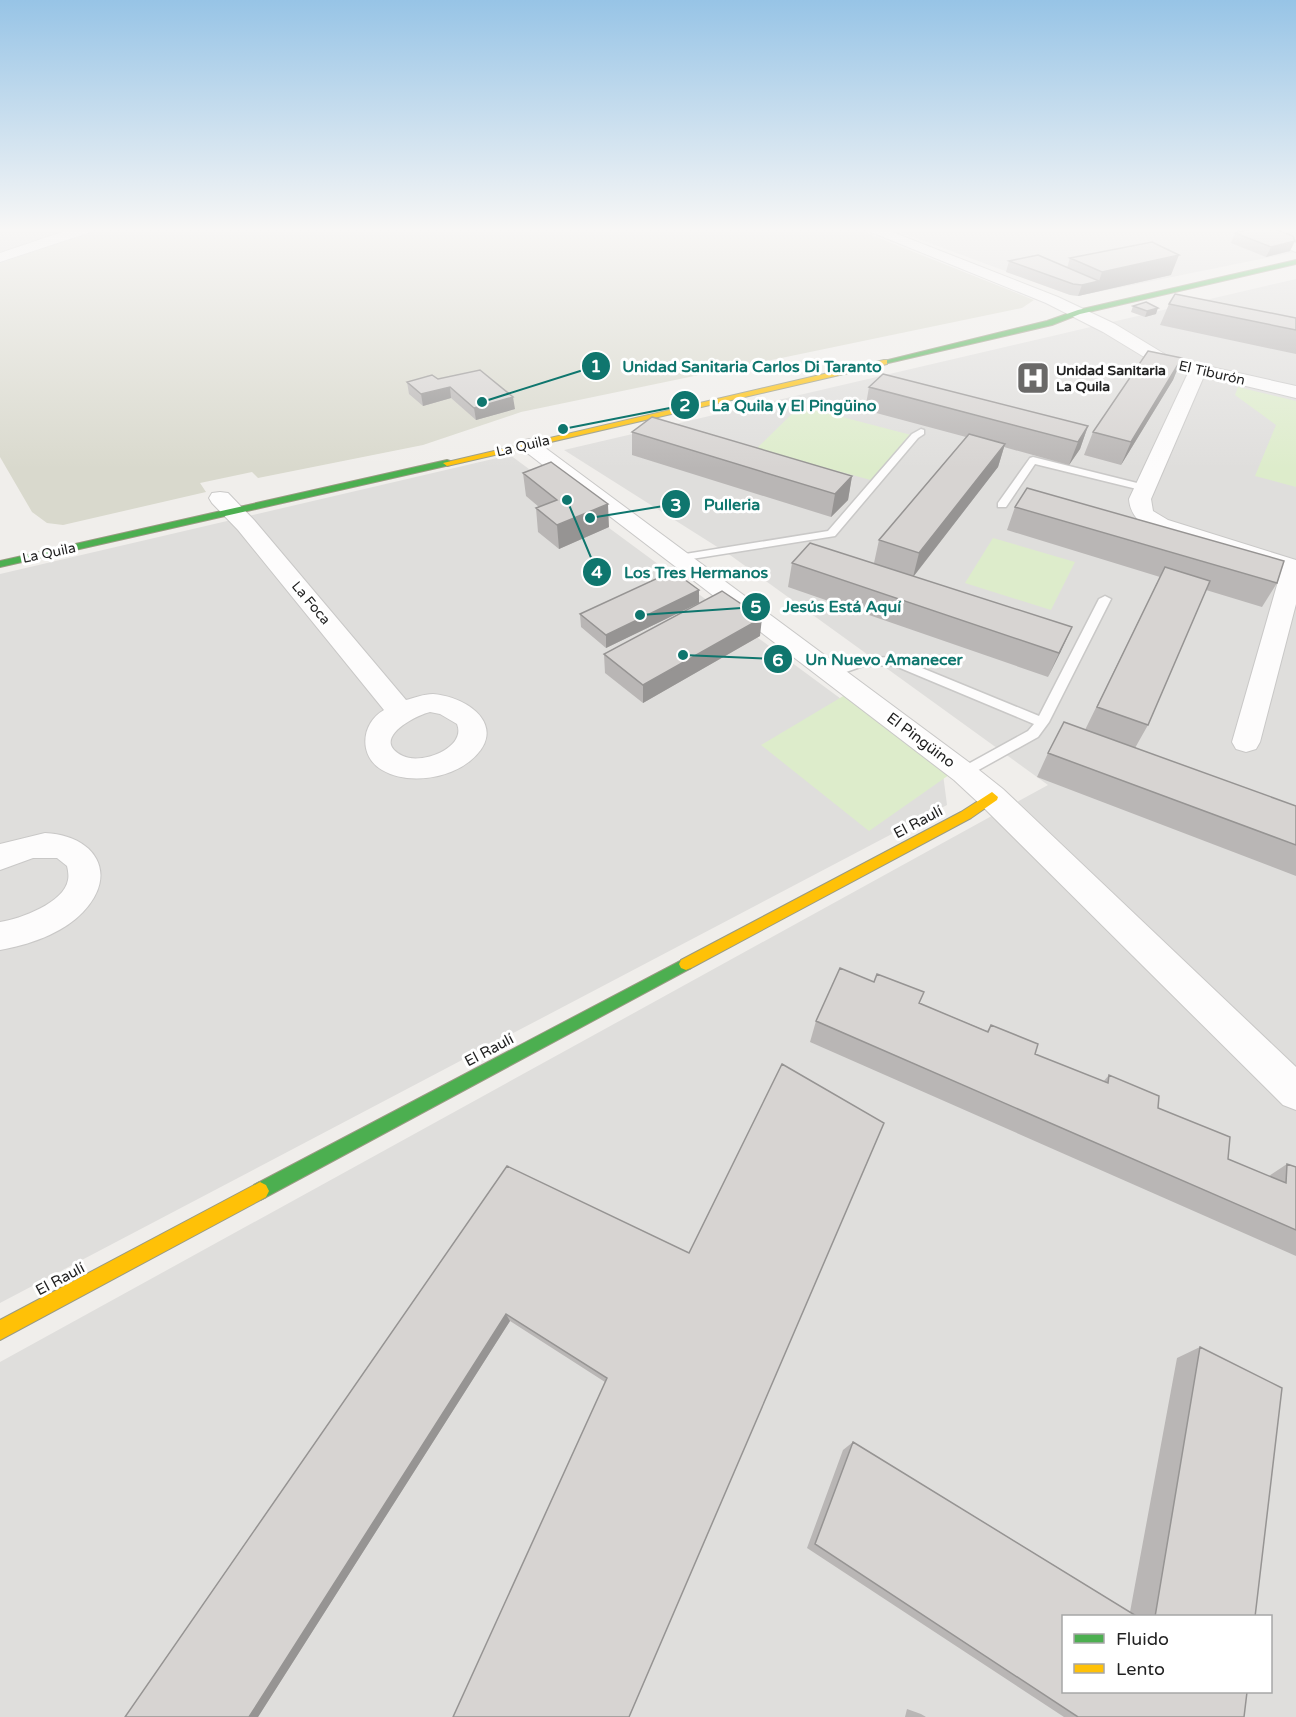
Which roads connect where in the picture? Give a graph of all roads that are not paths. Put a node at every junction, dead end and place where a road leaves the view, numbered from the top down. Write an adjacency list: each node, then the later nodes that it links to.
1 (1068, 308): 3 (street, El Tiburón)
2 (1095, 308): 3 (main road, La Quila)
3 (1078, 312): 4 (main road, La Quila); 5 (street, El Tiburón); 8 (main road, La Quila)
4 (966, 328)
5 (1198, 370): 6 (street, El Tiburón); 9 (street)
6 (1296, 392)
7 (921, 432): 12 (lane)
8 (519, 438): 10 (main road, La Quila); 12 (street, El Pingüino)
9 (1145, 488): 11 (lane); 14 (street)
10 (223, 501): 13 (main road, La Quila); 17 (street, La Foca)
11 (1002, 505)
12 (679, 558): 16 (street, El Pingüino)
13 (0, 564)
14 (1295, 567): 19 (street)
15 (1105, 599): 18 (lane)
16 (832, 673): 18 (lane); 20 (street, El Pingüino)
17 (400, 711)
18 (1042, 722): 20 (lane)
19 (1246, 742)
20 (964, 773): 21 (street, El Pingüino)
21 (992, 797): 24 (street, El Pingüino); 25 (main road, El Raulí)
22 (2, 850): 23 (street)
23 (0, 936)
24 (1296, 1092)
25 (0, 1330)

